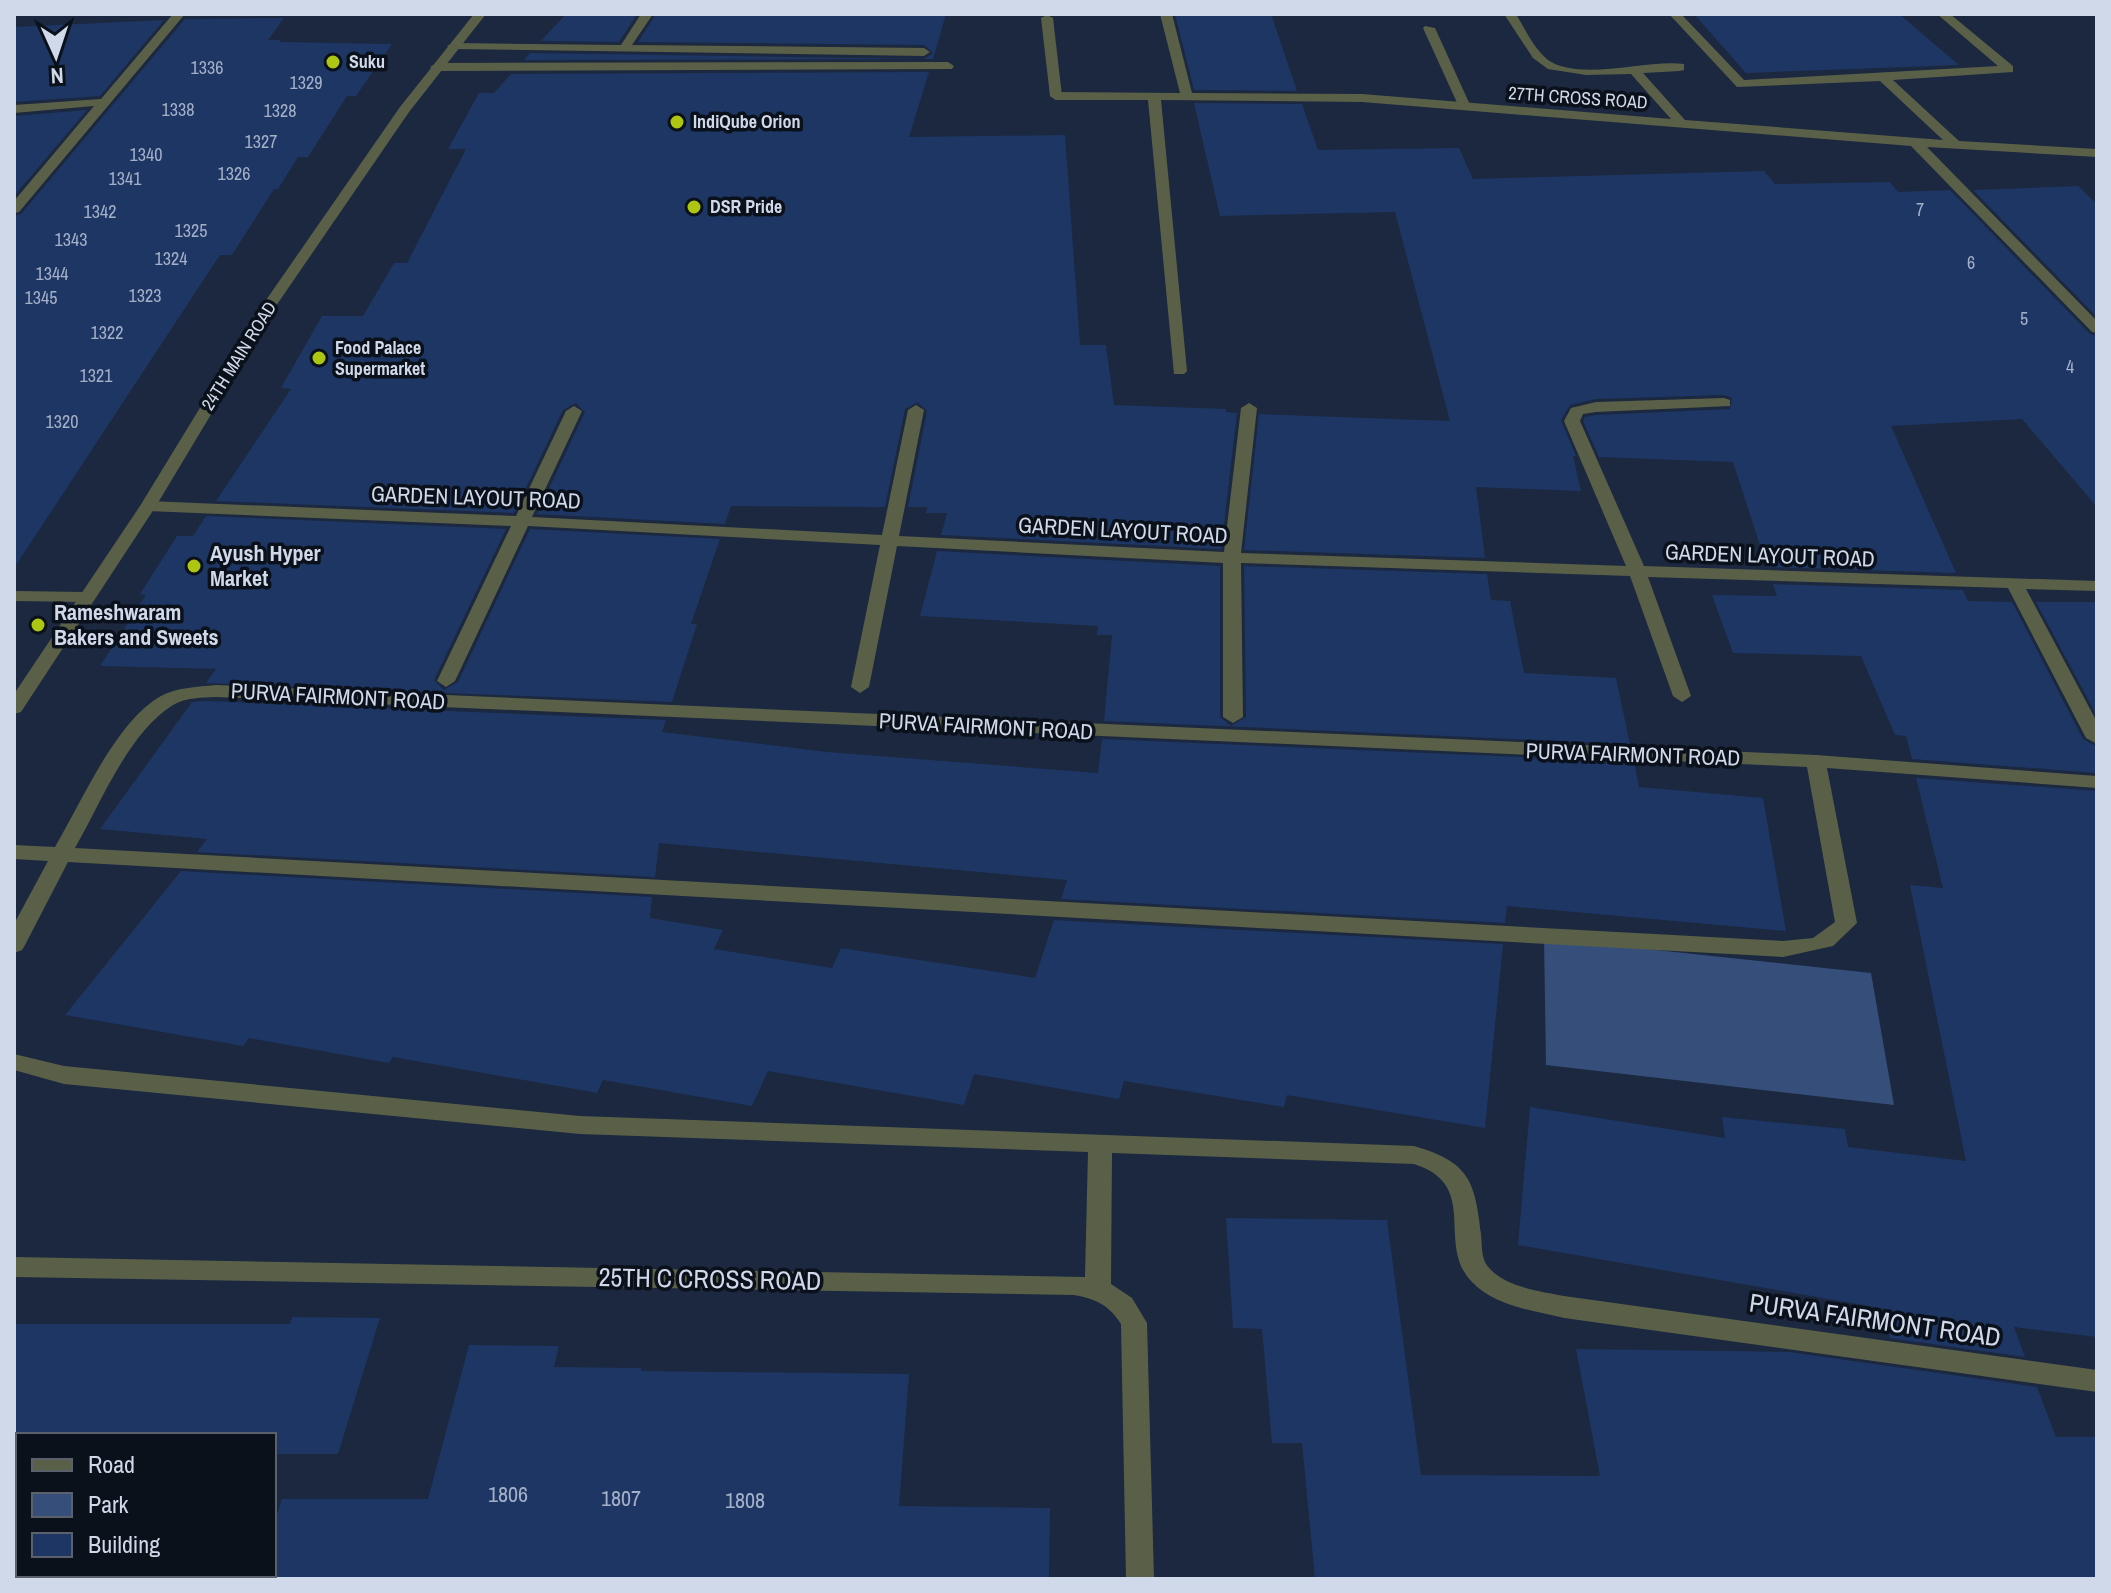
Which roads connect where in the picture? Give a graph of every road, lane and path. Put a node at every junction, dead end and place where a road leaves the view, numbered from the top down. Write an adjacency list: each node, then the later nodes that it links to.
1 (179, 14): 20 (street)
2 (480, 14): 10 (street, 24TH MAIN ROAD)
3 (647, 14): 11 (street)
4 (1166, 14): 19 (street)
5 (1510, 14): 16 (street)
6 (1675, 14): 17 (street)
7 (1943, 14): 17 (street)
8 (1047, 18): 18 (street, 27TH CROSS ROAD)
9 (1429, 28): 21 (street)
10 (453, 46): 11 (street); 14 (street, 24TH MAIN ROAD)
11 (625, 47): 12 (street)
12 (924, 52)
13 (948, 66): 14 (street)
14 (436, 67): 34 (street, 24TH MAIN ROAD)
15 (1680, 67): 16 (street)
16 (1633, 69): 23 (street)
17 (1883, 77): 25 (street)
18 (1154, 95): 19 (street, 27TH CROSS ROAD); 29 (street)
19 (1187, 96): 21 (street, 27TH CROSS ROAD)
20 (104, 102): 22 (street); 27 (street)
21 (1465, 107): 23 (street, 27TH CROSS ROAD)
22 (14, 109)
23 (1682, 124): 24 (street, 27TH CROSS ROAD)
24 (1915, 142): 25 (street, 27TH CROSS ROAD); 28 (street)
25 (1956, 145): 26 (street, 27TH CROSS ROAD)
26 (2097, 153)
27 (14, 209)
28 (2097, 329)
29 (1179, 371)
30 (1724, 403): 38 (street)
31 (1249, 408): 37 (street)
32 (916, 410): 36 (street)
33 (574, 411): 35 (street)
34 (148, 506): 35 (street, GARDEN LAYOUT ROAD); 42 (street, 24TH MAIN ROAD)
35 (521, 521): 36 (street, GARDEN LAYOUT ROAD); 43 (street)
36 (893, 539): 37 (street, GARDEN LAYOUT ROAD); 44 (street)
37 (1232, 558): 38 (street, GARDEN LAYOUT ROAD); 47 (street)
38 (1638, 573): 39 (street, GARDEN LAYOUT ROAD); 45 (street)
39 (2015, 584): 40 (street, GARDEN LAYOUT ROAD); 48 (street)
40 (2097, 586)
41 (14, 596): 42 (street)
42 (86, 597): 46 (street, 24TH MAIN ROAD)
43 (446, 681)
44 (860, 687)
45 (1682, 696)
46 (14, 708)
47 (1233, 717)
48 (2096, 738)
49 (1816, 761): 50 (street, PURVA FAIRMONT ROAD); 52 (street, PURVA FAIRMONT ROAD); 52 (street)
50 (2097, 782)
51 (14, 852): 52 (street)
52 (62, 853): 53 (street, PURVA FAIRMONT ROAD)
53 (14, 945)
54 (14, 1062): 55 (street, PURVA FAIRMONT ROAD)
55 (1100, 1143): 57 (street); 58 (street, PURVA FAIRMONT ROAD)
56 (14, 1267): 57 (street, 25TH C CROSS ROAD)
57 (1098, 1289): 59 (street)
58 (2097, 1381)
59 (1140, 1579)

